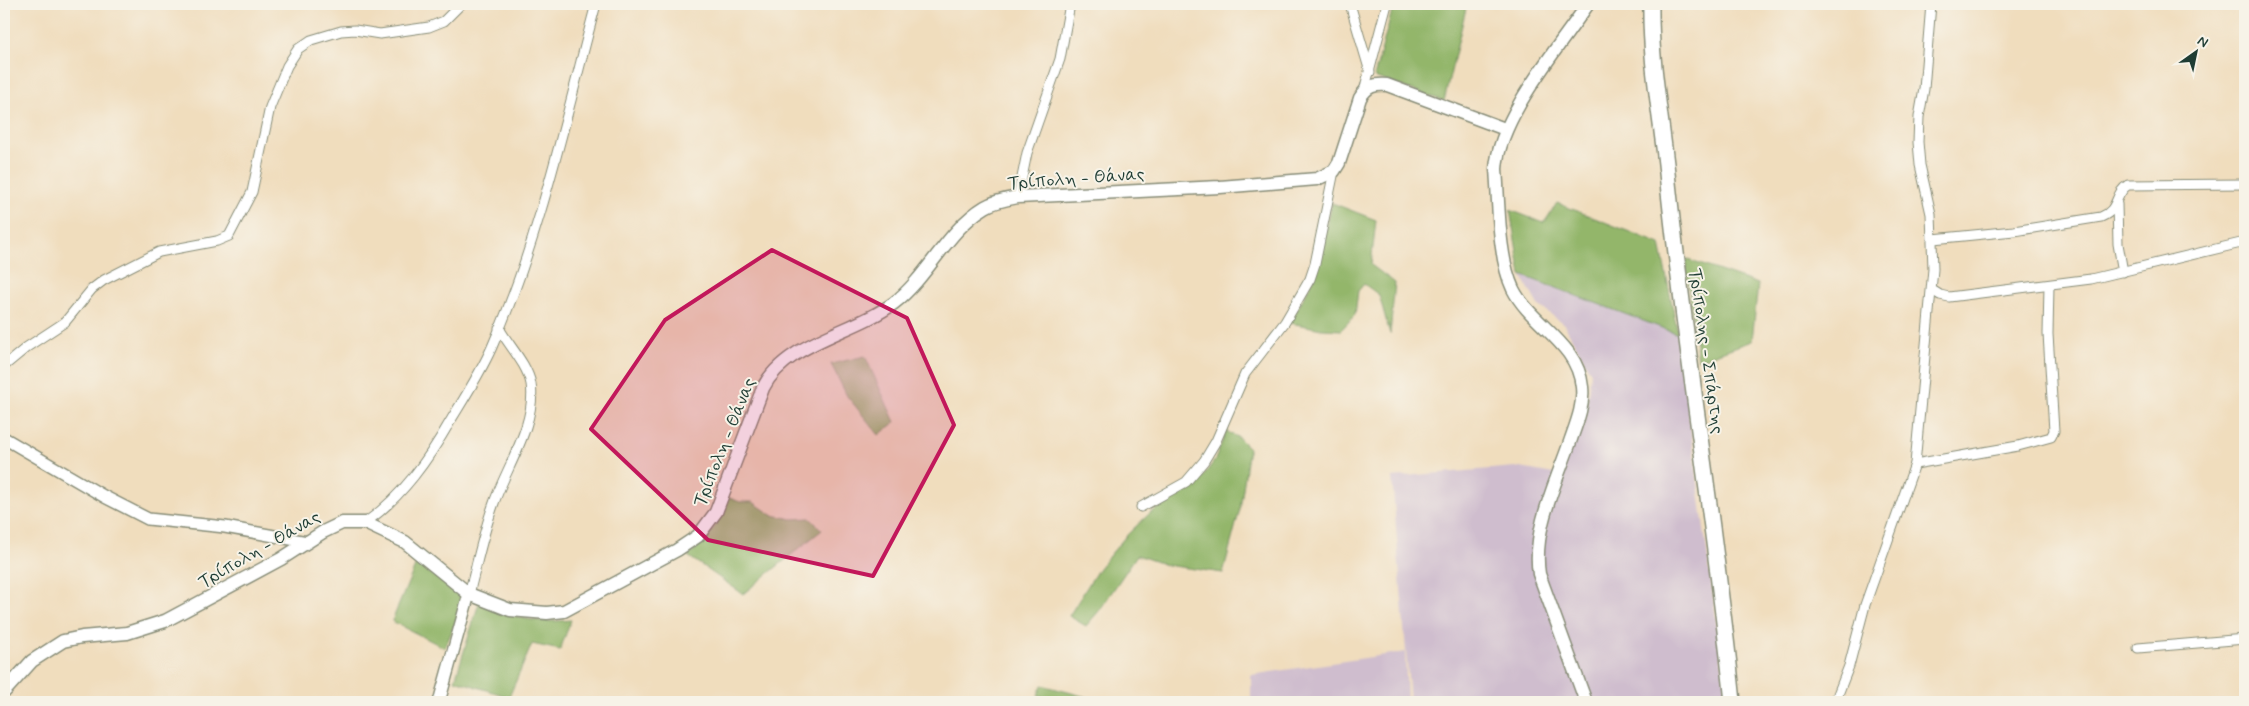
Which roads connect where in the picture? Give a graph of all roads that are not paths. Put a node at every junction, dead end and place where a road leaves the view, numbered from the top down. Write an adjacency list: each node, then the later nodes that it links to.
1 (462, 4): 22 (street)
2 (596, 4): 21 (street)
3 (1070, 4): 14 (street)
4 (1350, 4): 9 (street)
5 (1387, 4): 9 (street)
6 (1588, 4): 11 (main road)
7 (1651, 4): 34 (main road, Τρίπολης - Σπάρτης)
8 (1931, 4): 16 (street)
9 (1370, 72): 10 (street)
10 (1364, 91): 11 (main road); 12 (main road)
11 (1505, 128): 33 (main road)
12 (1334, 171): 14 (main road, Τρίπολη - Θάνας); 25 (street)
13 (2245, 184): 15 (street)
14 (1018, 197): 28 (main road, Τρίπολη - Θάνας)
15 (2117, 204): 16 (street); 18 (street)
16 (1933, 239): 20 (street)
17 (2245, 242): 18 (street)
18 (2123, 272): 19 (street)
19 (2049, 285): 20 (street); 24 (street)
20 (1932, 290): 24 (street)
21 (499, 328): 26 (street); 28 (street)
22 (4, 366)
23 (4, 438): 27 (street)
24 (1915, 464): 35 (street)
25 (1141, 507)
26 (365, 524): 27 (main road, Τρίπολη - Θάνας); 28 (main road, Τρίπολη - Θάνας)
27 (307, 542): 31 (main road, Τρίπολη - Θάνας)
28 (469, 594): 32 (street)
29 (2245, 639): 30 (street)
30 (2138, 648)
31 (4, 692)
32 (439, 702)
33 (1586, 702)
34 (1733, 702)
35 (1836, 702)

